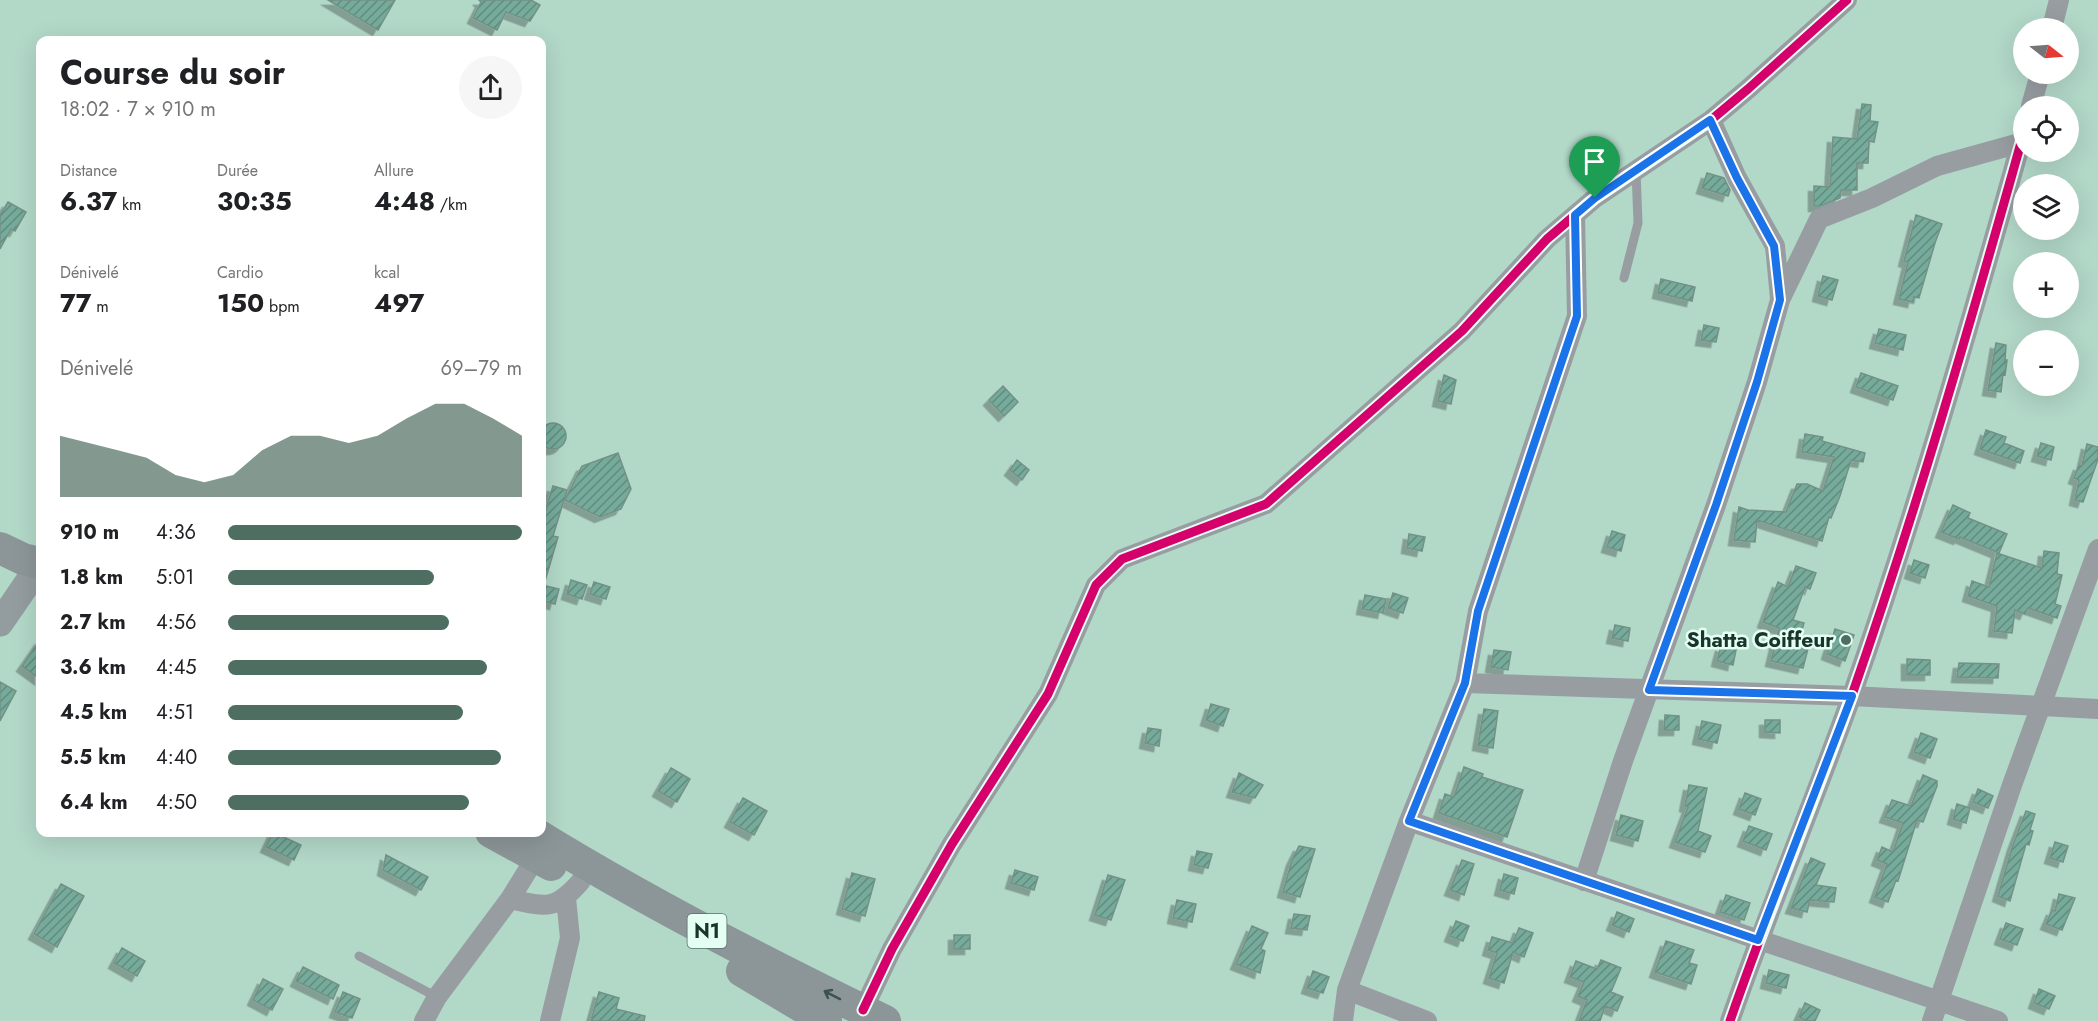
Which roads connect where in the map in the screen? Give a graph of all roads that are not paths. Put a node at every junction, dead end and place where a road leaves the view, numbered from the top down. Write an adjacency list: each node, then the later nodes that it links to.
1 (1847, 0): 4 (street)
2 (2059, 0): 3 (street)
3 (2054, 18)
4 (1710, 120): 7 (street); 10 (street)
5 (2013, 141): 10 (street)
6 (2015, 162): 16 (street)
7 (1636, 170): 8 (street); 9 (lane)
8 (1575, 215): 14 (street); 30 (street)
9 (1624, 278)
10 (1780, 300): 15 (street)
11 (2098, 549): 17 (street)
12 (29, 564): 13 (street)
13 (0, 623)
14 (1465, 683): 15 (street); 19 (street)
15 (1649, 690): 16 (street); 22 (street)
16 (1852, 696): 17 (street); 25 (street)
17 (2042, 706): 18 (street); 29 (street)
18 (2098, 709)
19 (1409, 821): 22 (street); 27 (street)
20 (508, 837): 21 (main road, N1)
21 (534, 845): 23 (main road, N1); 24 (street); 30 (main road, N1, one-way to 21)
22 (1584, 880): 25 (street)
23 (574, 890): 24 (street); 32 (street); 33 (main road, N1)
24 (510, 899): 28 (street)
25 (1758, 940): 29 (street); 36 (street)
26 (359, 956): 28 (lane)
27 (1347, 990): 34 (street); 35 (street)
28 (437, 997): 31 (street)
29 (1939, 1001): 37 (street); 38 (street)
30 (874, 1016)
31 (424, 1021)
32 (550, 1021)
33 (826, 1021)
34 (1343, 1021)
35 (1427, 1021)
36 (1730, 1021)
37 (1932, 1021)
38 (1998, 1021)

